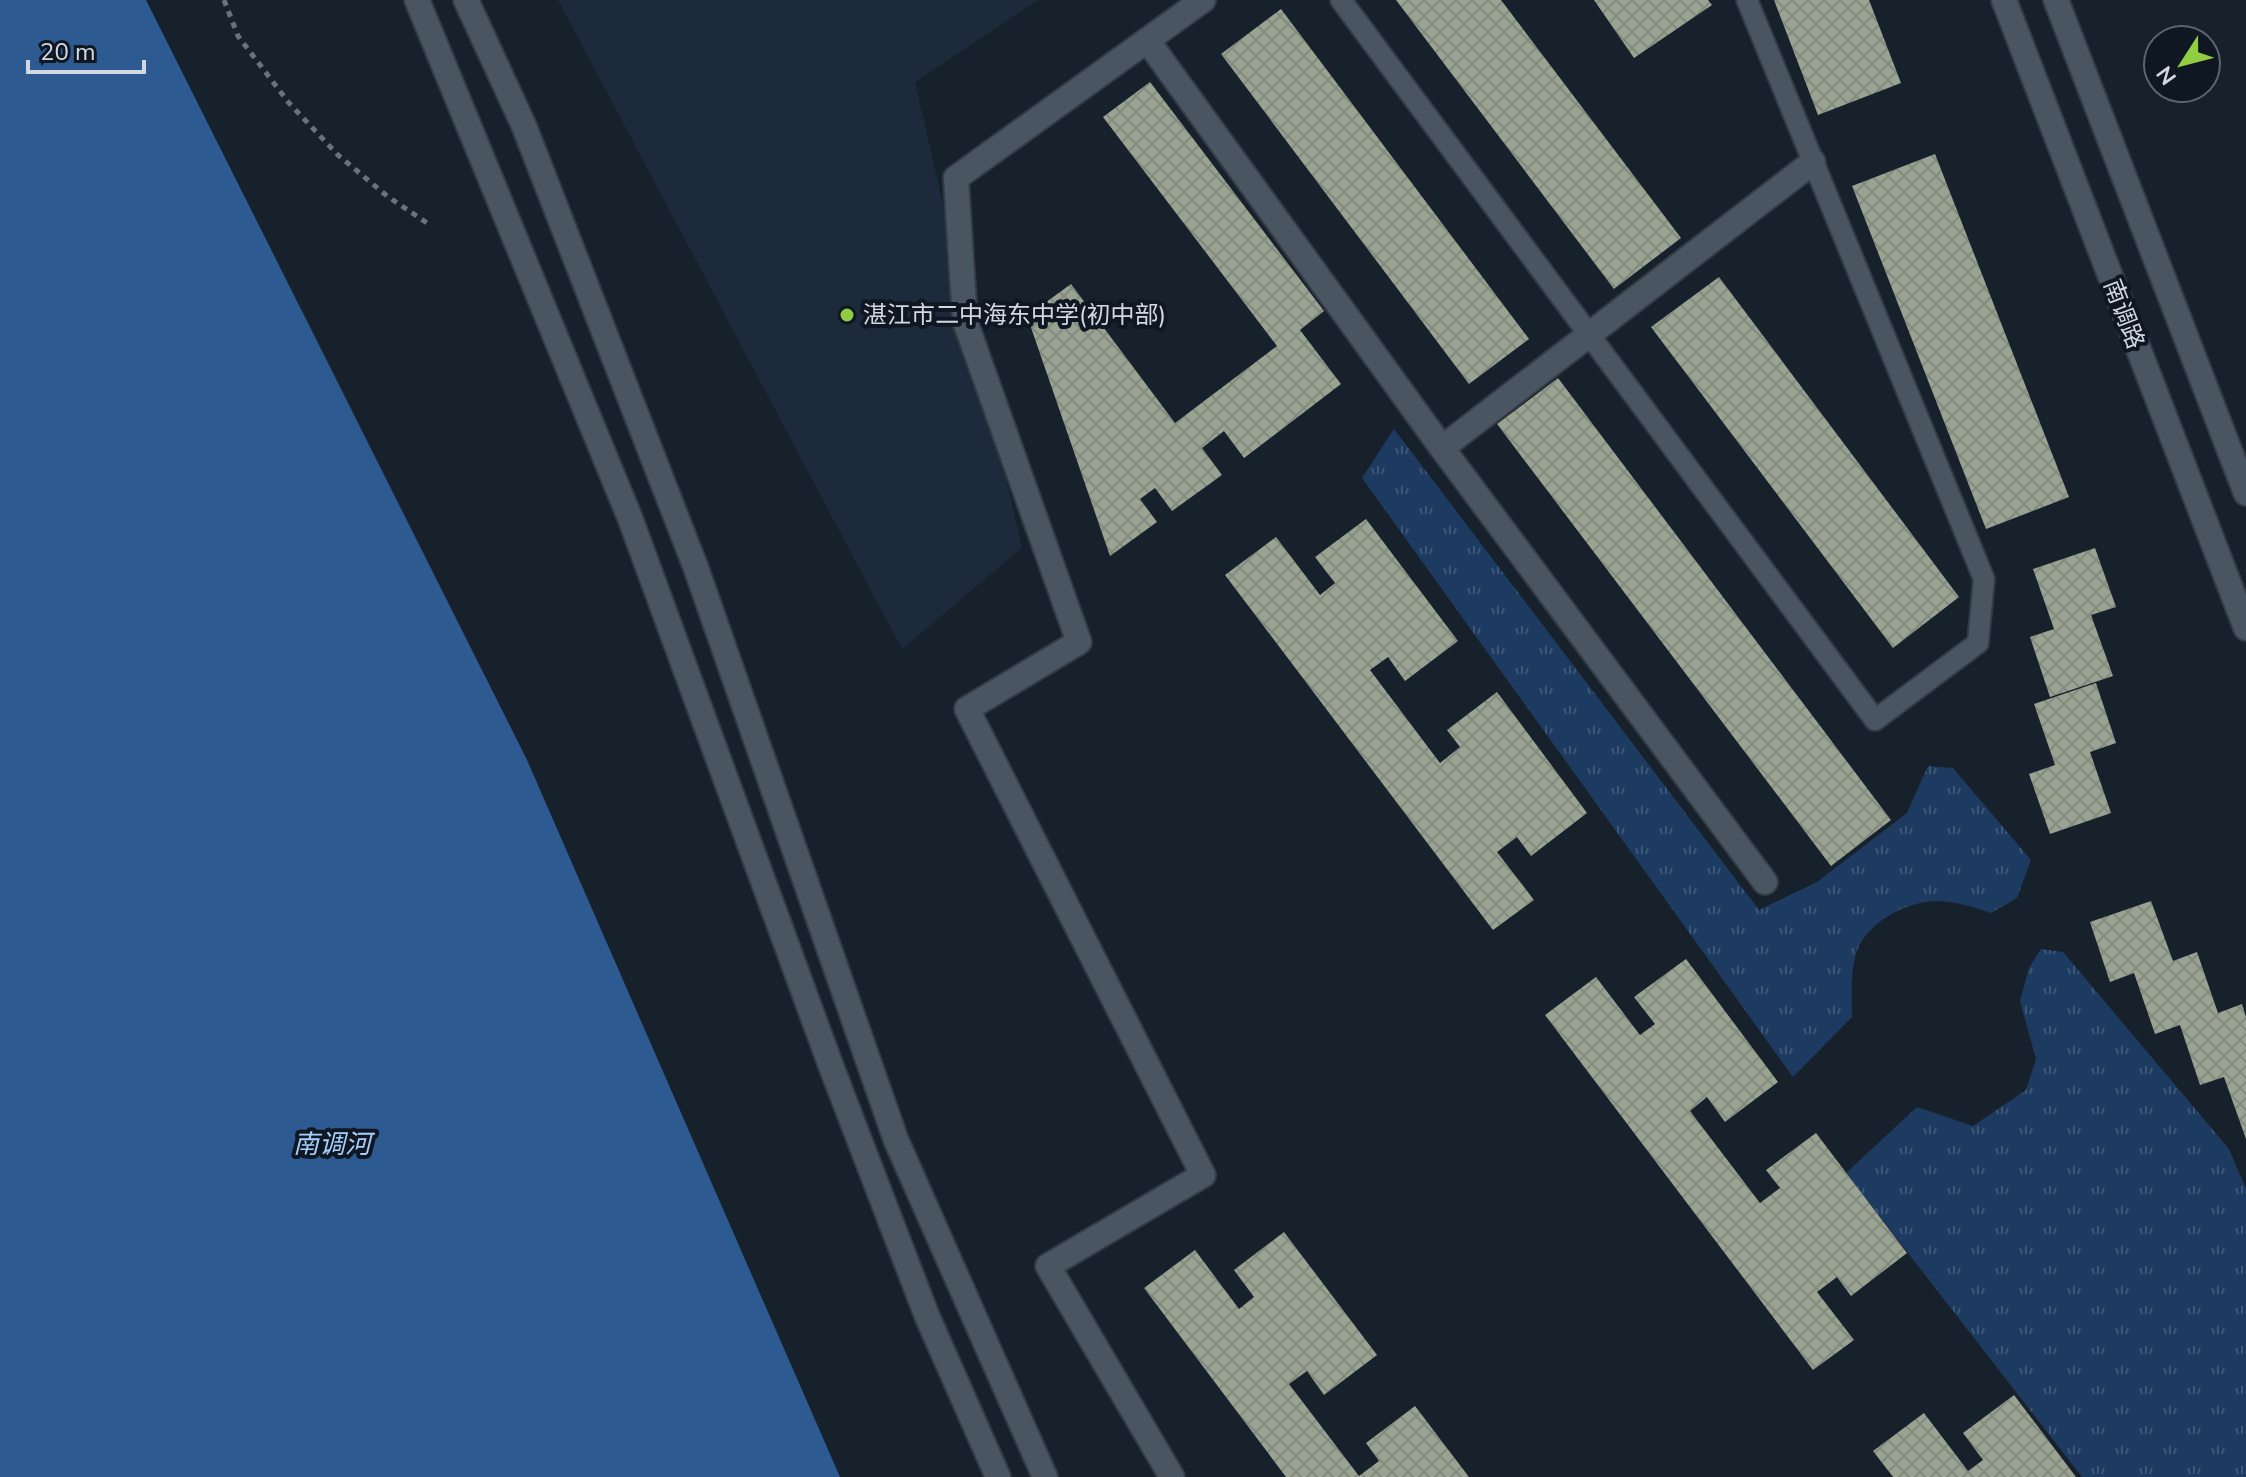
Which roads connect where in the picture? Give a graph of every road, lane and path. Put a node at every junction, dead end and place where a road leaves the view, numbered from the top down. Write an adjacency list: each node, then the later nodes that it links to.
1 (224, 0): 11 (path)
2 (417, 0): 17 (street)
3 (466, 0): 18 (street)
4 (1203, 0): 9 (street)
5 (1341, 0): 12 (lane)
6 (1747, 0): 10 (lane)
7 (2004, 0): 15 (street, 南调路)
8 (2056, 0): 14 (street, 南调路)
9 (1147, 40): 13 (street); 19 (street)
10 (1813, 162): 12 (street); 12 (lane)
11 (430, 225)
12 (1590, 334): 13 (street)
13 (1442, 448): 16 (street)
14 (2246, 493)
15 (2246, 628)
16 (1765, 882)
17 (998, 1477)
18 (1045, 1477)
19 (1172, 1477)

